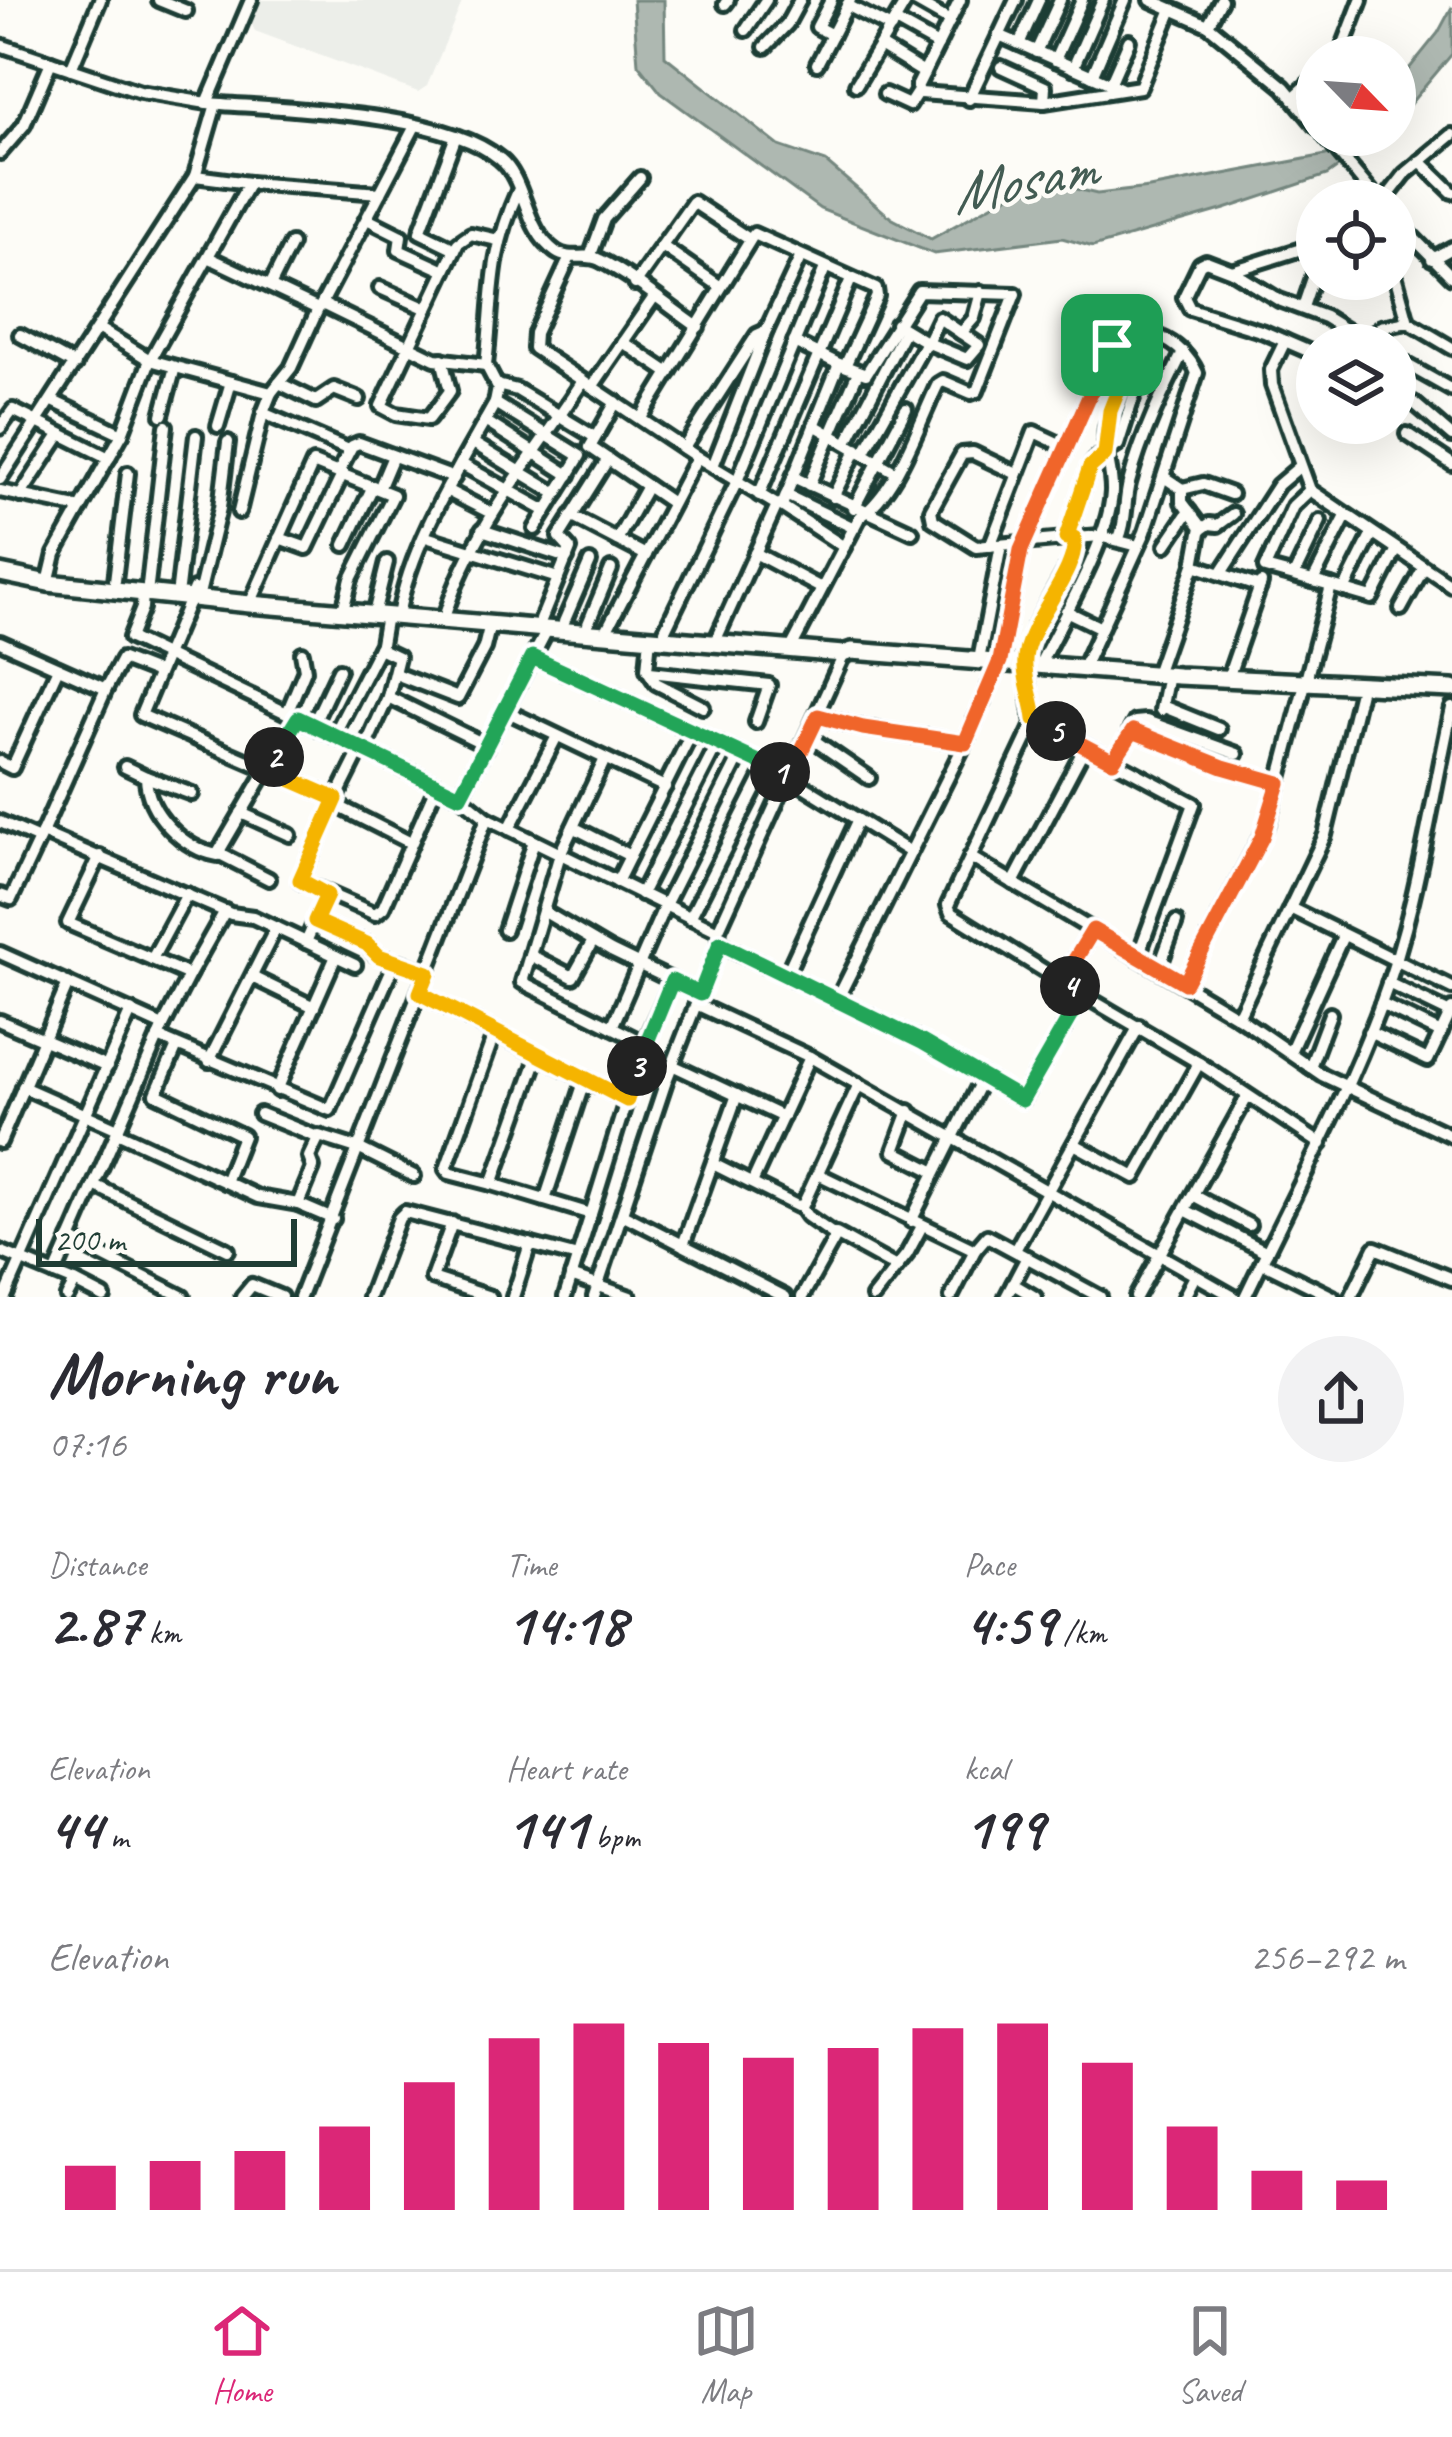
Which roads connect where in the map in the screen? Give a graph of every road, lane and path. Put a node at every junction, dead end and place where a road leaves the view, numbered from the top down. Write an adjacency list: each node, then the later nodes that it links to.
1 (100, 0): 41 (street)
2 (159, 0): 20 (street)
3 (250, 0): 53 (street)
4 (800, 0): 21 (street)
5 (831, 0): 26 (street)
6 (960, 0): 22 (street)
7 (1016, 0): 27 (street)
8 (1040, 0): 30 (street)
9 (1060, 0): 35 (street)
10 (1082, 0): 36 (street)
11 (1103, 0): 40 (street)
12 (1125, 0): 43 (street)
13 (1151, 0): 19 (street)
14 (1221, 0): 24 (street)
15 (1360, 0): 28 (street)
16 (765, 1): 21 (street); 25 (street)
17 (906, 1): 22 (street); 23 (street)
18 (848, 3): 23 (street); 26 (street)
19 (1172, 9): 24 (street); 45 (street)
20 (186, 11)
21 (790, 19): 34 (street)
22 (950, 21): 32 (street)
23 (893, 24): 32 (street); 33 (street)
24 (1208, 25): 49 (street)
25 (746, 30)
26 (832, 35): 38 (street)
27 (999, 35): 30 (street); 50 (street)
28 (1347, 36)
29 (1129, 41): 45 (street)
30 (1019, 44): 35 (street)
31 (0, 45): 37 (street)
32 (938, 45): 42 (street)
33 (880, 46): 42 (street); 44 (street)
34 (765, 47)
35 (1036, 52): 36 (street)
36 (1055, 60): 40 (street)
37 (51, 62): 41 (street); 57 (street)
38 (817, 64)
39 (1001, 67): 51 (street)
40 (1073, 68): 43 (street)
41 (71, 69): 53 (street)
42 (924, 73): 46 (street)
43 (1092, 76): 45 (street)
44 (856, 86)
45 (1116, 87): 51 (street)
46 (918, 91): 47 (street); 50 (street)
47 (885, 94)
48 (1296, 95): 49 (street)
49 (1293, 98): 52 (street)
50 (969, 99): 51 (street)
51 (1044, 102)
52 (1296, 102)
53 (212, 103): 54 (street); 60 (street)
54 (415, 126): 56 (street); 67 (street)
55 (1452, 135): 59 (street)
56 (456, 136): 65 (street); 75 (street)
57 (0, 153)
58 (1342, 156): 62 (street)
59 (1420, 161): 63 (street); 66 (street)
60 (195, 176): 64 (street); 103 (street)
61 (640, 178): 77 (street)
62 (1362, 180)
63 (1401, 180)
64 (249, 183): 67 (street); 80 (street)
65 (518, 191): 70 (street); 79 (street)
66 (1452, 192)
67 (380, 193): 68 (street)
68 (367, 219): 83 (street); 95 (street)
69 (749, 238): 73 (street); 78 (street); 89 (street)
70 (498, 240): 75 (street); 120 (street)
71 (1416, 242): 81 (street)
72 (291, 244): 88 (street)
73 (662, 246): 87 (street); 89 (street)
74 (1452, 248): 81 (street)
75 (455, 249): 83 (street)
76 (1296, 251): 84 (street)
77 (590, 256): 79 (street); 87 (street)
78 (801, 256): 82 (street); 104 (street)
79 (570, 257): 127 (street)
80 (210, 258): 88 (street); 118 (street)
81 (1432, 259): 85 (street)
82 (825, 268): 86 (street); 110 (street)
83 (445, 271): 97 (street)
84 (1232, 272): 96 (street); 108 (street)
85 (1452, 277)
86 (851, 279): 116 (street); 121 (street)
87 (635, 284): 92 (street)
88 (270, 286): 95 (street)
89 (721, 287): 101 (street)
90 (380, 288): 97 (street)
91 (981, 292): 102 (street); 105 (street); 144 (street)
92 (654, 297): 101 (street); 109 (street)
93 (1306, 300): 96 (street)
94 (1402, 300): 98 (street)
95 (320, 307): 113 (street); 129 (street)
96 (1303, 308): 99 (street)
97 (427, 309): 113 (street)
98 (1408, 322): 100 (street); 114 (street)
99 (1332, 324)
100 (1397, 324)
101 (698, 327): 125 (street)
102 (901, 327): 111 (street); 124 (street); 131 (street)
103 (99, 329): 118 (street); 119 (street)
104 (766, 332): 162 (street); 175 (street)
105 (961, 333): 111 (street); 111 (street)
106 (1147, 334): 115 (street); 161 (street); 166 (street); 166 (street)
107 (20, 335): 119 (street)
108 (1285, 341): 112 (street); 176 (street)
109 (623, 342): 125 (street); 127 (street)
110 (794, 342): 116 (street); 187 (street)
111 (927, 342): 135 (street)
112 (1296, 346)
113 (410, 347): 117 (street); 117 (street)
114 (1452, 348)
115 (1183, 352): 184 (street); 190 (street)
116 (818, 353): 121 (street); 200 (street)
117 (442, 359): 120 (street)
118 (151, 360): 122 (street); 150 (street)
119 (75, 365): 133 (street)
120 (486, 365): 128 (street)
121 (842, 365): 124 (street); 147 (street)
122 (176, 367): 126 (street); 255 (street)
123 (1416, 370): 130 (street)
124 (858, 372): 151 (street)
125 (669, 373): 143 (street)
126 (231, 382): 129 (street); 148 (street)
127 (588, 384): 134 (street); 142 (street)
128 (497, 385): 137 (street); 142 (street)
129 (275, 388): 132 (street); 141 (street)
130 (1452, 390)
131 (874, 391): 135 (street); 163 (street)
132 (359, 399)
133 (53, 401): 146 (street); 150 (street)
134 (616, 402): 143 (street); 155 (street)
135 (893, 402): 139 (street); 163 (street)
136 (0, 403): 140 (street)
137 (495, 403): 145 (street); 154 (street)
138 (1416, 406): 156 (street)
139 (906, 409): 144 (street); 171 (street)
140 (13, 410): 146 (street); 149 (street)
141 (262, 413): 157 (street); 209 (street)
142 (560, 416): 154 (street); 155 (street)
143 (641, 418): 162 (street)
144 (922, 418): 178 (street)
145 (484, 421): 160 (street); 165 (street)
146 (38, 424): 152 (street); 186 (street)
147 (814, 425): 151 (street); 183 (street)
148 (218, 426)
149 (0, 428)
150 (122, 434): 169 (street)
151 (832, 434): 163 (street); 188 (street)
152 (60, 435): 169 (street); 201 (street)
153 (196, 436): 257 (street)
154 (547, 436): 165 (street); 182 (street)
155 (593, 436): 170 (street)
156 (1452, 436)
157 (321, 439): 164 (street); 172 (street)
158 (1416, 440): 174 (street)
159 (228, 442): 257 (street)
160 (473, 443): 173 (street); 180 (street)
161 (1064, 446): 181 (street); 227 (street)
162 (684, 448): 168 (street)
163 (856, 448): 171 (street); 202 (street)
164 (350, 450): 167 (street); 177 (street)
165 (536, 454): 180 (street); 182 (street)
166 (1105, 454): 192 (street); 224 (street)
167 (393, 456): 185 (street); 191 (street)
168 (697, 457): 175 (street); 204 (street)
169 (109, 458): 205 (street)
170 (608, 460): 189 (street); 212 (street)
171 (878, 461): 178 (street); 207 (street)
172 (313, 463): 177 (street); 223 (street)
173 (461, 464): 185 (street); 197 (street)
174 (1452, 464)
175 (713, 466): 187 (street)
176 (1299, 467): 194 (street); 245 (street)
177 (341, 472): 191 (street); 223 (street)
178 (895, 472): 207 (street)
179 (128, 473): 249 (street)
180 (523, 473): 197 (street); 198 (street)
181 (1017, 474): 230 (street); 230 (street)
182 (569, 475): 198 (street)
183 (793, 477): 188 (street); 203 (street)
184 (1164, 477): 193 (street); 231 (street)
185 (454, 478): 196 (street)
186 (0, 479)
187 (737, 481): 200 (street); 269 (street)
188 (809, 485): 202 (street)
189 (647, 486): 204 (street); 226 (street)
190 (1129, 486): 192 (street); 225 (street)
191 (376, 487): 229 (street); 259 (street)
192 (1112, 488): 221 (street)
193 (1182, 488): 199 (street); 208 (street)
194 (1310, 490): 213 (street); 241 (street)
195 (0, 491): 201 (street)
196 (448, 491): 210 (street); 222 (street)
197 (511, 491): 206 (street); 210 (street)
198 (557, 494): 206 (street)
199 (1231, 494)
200 (759, 495): 203 (street)
201 (20, 496): 205 (street)
202 (833, 497): 207 (street)
203 (781, 502): 215 (street); 232 (street); 235 (street)
204 (672, 503): 236 (street)
205 (81, 508): 248 (street)
206 (546, 511): 216 (street)
207 (860, 511): 215 (street); 219 (street)
208 (1189, 511): 217 (street); 228 (street)
209 (239, 512)
210 (491, 513): 218 (street)
211 (1233, 514): 217 (street)
212 (571, 516): 226 (street); 237 (street)
213 (1346, 516): 220 (street); 250 (street)
214 (1320, 520): 246 (street)
215 (854, 528): 232 (street)
216 (535, 529)
217 (1202, 529): 240 (street)
218 (482, 530): 233 (street); 237 (street)
219 (912, 532)
220 (1372, 534): 234 (street); 256 (street)
221 (1100, 536): 224 (street); 225 (street); 262 (street)
222 (426, 537): 233 (street); 261 (street)
223 (279, 538): 258 (street)
224 (1070, 538): 227 (street); 280 (street)
225 (1119, 538): 231 (street)
226 (617, 540): 236 (street)
227 (1024, 542): 230 (street); 279 (street)
228 (1166, 544)
229 (345, 545)
230 (995, 546): 278 (street)
231 (1138, 546): 267 (street)
232 (844, 547): 254 (street)
233 (471, 551): 247 (street); 263 (street)
234 (1396, 551): 244 (street); 256 (street)
235 (755, 553): 254 (street); 270 (street)
236 (646, 555): 268 (street)
237 (567, 558): 247 (street)
238 (387, 562): 261 (street)
239 (590, 562): 265 (street)
240 (1195, 565): 245 (street); 287 (street)
241 (1265, 568): 246 (street); 253 (street)
242 (0, 569): 248 (highway)
243 (611, 569): 266 (street)
244 (1423, 569): 252 (street); 260 (street)
245 (1221, 573): 253 (street)
246 (1294, 575): 250 (street)
247 (558, 578): 265 (street)
248 (49, 579): 249 (highway); 255 (highway)
249 (115, 581): 255 (highway)
250 (1313, 581): 251 (street)
251 (1330, 586): 256 (street); 289 (street)
252 (1452, 586)
253 (1260, 587): 288 (street)
254 (821, 588): 272 (street)
255 (145, 589): 257 (highway); 276 (street)
256 (1344, 590)
257 (191, 591): 258 (highway); 276 (street)
258 (252, 600): 259 (highway)
259 (344, 606): 261 (highway)
260 (1401, 609)
261 (390, 611): 263 (highway); 264 (highway); 273 (street)
262 (1066, 611): 267 (street); 280 (street)
263 (446, 612): 265 (highway)
264 (490, 624): 265 (highway); 286 (street)
265 (551, 624): 266 (highway); 268 (highway); 277 (street)
266 (588, 624): 268 (highway)
267 (1100, 627): 282 (street)
268 (607, 629): 269 (highway)
269 (658, 634): 270 (highway); 284 (street)
270 (716, 639): 272 (highway)
271 (0, 642): 281 (street)
272 (791, 645): 274 (highway)
273 (379, 648): 286 (street); 307 (street)
274 (848, 650): 278 (highway); 299 (street)
275 (302, 653): 298 (street)
276 (166, 656): 285 (street); 298 (street)
277 (532, 657): 297 (street); 305 (street)
278 (980, 660): 279 (highway)
279 (1000, 661): 280 (highway); 311 (street)
280 (1032, 664): 282 (highway); 300 (street)
281 (58, 668): 291 (street); 319 (street)
282 (1084, 668): 287 (highway)
283 (339, 670): 303 (street)
284 (648, 671): 295 (street); 301 (street)
285 (158, 674): 291 (street); 322 (street)
286 (395, 674): 293 (street)
287 (1162, 674): 288 (highway); 294 (street)
288 (1228, 678): 289 (highway)
289 (1304, 681): 290 (highway); 326 (street)
290 (1362, 683): 292 (highway); 356 (street)
291 (106, 689): 339 (street)
292 (1452, 689)
293 (388, 697): 312 (street); 314 (street)
294 (1162, 706): 302 (street); 304 (street)
295 (704, 707)
296 (1452, 708): 375 (street)
297 (504, 710): 308 (street); 312 (street)
298 (292, 716): 303 (street); 322 (street)
299 (818, 716): 309 (street); 311 (street)
300 (1035, 719): 313 (street); 347 (street)
301 (756, 722)
302 (1158, 724): 306 (street); 316 (street)
303 (313, 725): 307 (street)
304 (1220, 729)
305 (692, 731): 310 (street); 328 (street)
306 (1130, 731): 318 (street); 326 (street)
307 (334, 736): 314 (street)
308 (557, 736): 317 (street); 337 (street)
309 (808, 736): 324 (street); 325 (street)
310 (718, 743): 315 (street); 352 (street)
311 (965, 743): 342 (street)
312 (486, 745): 330 (street)
313 (1085, 747): 318 (street); 350 (street)
314 (363, 749): 327 (street); 331 (street)
315 (741, 754): 320 (street); 355 (street)
316 (1237, 754)
317 (604, 759): 328 (street); 336 (street)
318 (1113, 761): 372 (street)
319 (0, 762)
320 (767, 766): 324 (street); 359 (street)
321 (125, 767): 323 (street)
322 (267, 769): 331 (street); 332 (street)
323 (146, 777): 329 (street); 344 (street)
324 (789, 777): 334 (street); 366 (street)
325 (869, 778)
326 (1279, 783): 386 (street)
327 (437, 785): 330 (street); 341 (street)
328 (665, 787): 346 (street)
329 (192, 794)
330 (460, 796): 333 (street)
331 (335, 802): 341 (street); 354 (street)
332 (242, 813): 338 (street); 344 (street)
333 (487, 818): 337 (street); 379 (street)
334 (857, 821): 342 (street); 381 (street)
335 (0, 822): 339 (street)
336 (573, 826): 343 (street); 346 (street)
337 (509, 829): 340 (street)
338 (290, 835)
339 (40, 836): 345 (street); 353 (street)
340 (534, 841): 343 (street); 363 (street)
341 (411, 844): 354 (street)
342 (910, 852): 392 (street)
343 (560, 854): 349 (street); 358 (street)
344 (218, 855): 348 (street)
345 (100, 856): 351 (street); 373 (street)
346 (631, 856): 349 (street)
347 (970, 857): 350 (street); 384 (street)
348 (269, 879)
349 (617, 882): 352 (street)
350 (1013, 883): 364 (street)
351 (187, 894): 357 (street); 373 (street)
352 (641, 894): 355 (street)
353 (0, 895)
354 (327, 895): 360 (street)
355 (664, 905): 359 (street); 377 (street)
356 (1290, 908): 365 (street); 398 (street)
357 (225, 911): 362 (street); 380 (street)
358 (543, 911): 367 (street); 371 (street)
359 (690, 918): 366 (street)
360 (315, 921): 368 (street); 374 (street)
361 (1176, 922): 378 (street)
362 (276, 928): 368 (street); 382 (street)
363 (505, 930)
364 (1093, 930): 372 (street); 384 (street)
365 (1343, 936): 375 (street); 409 (street)
366 (719, 937): 381 (street); 391 (street)
367 (593, 941): 371 (street); 377 (street)
368 (306, 942): 370 (street)
369 (0, 953): 385 (street)
370 (336, 956): 376 (street); 394 (street)
371 (530, 956): 401 (street)
372 (1138, 956): 378 (street)
373 (152, 959): 380 (street)
374 (395, 962): 379 (street); 422 (street)
375 (1395, 963): 387 (street); 388 (street)
376 (356, 964)
377 (639, 964): 383 (street); 401 (street)
378 (1159, 968): 386 (street)
379 (428, 973): 389 (street)
380 (189, 975): 402 (street)
381 (786, 975): 392 (street)
382 (254, 979): 394 (street); 412 (street)
383 (672, 981): 391 (street); 407 (street)
384 (1062, 981): 390 (street)
385 (68, 983): 395 (street); 406 (street)
386 (1185, 983): 398 (street)
387 (1388, 983): 393 (street); 396 (street)
388 (1452, 988)
389 (420, 993): 403 (street); 437 (street)
390 (1083, 994): 400 (street); 417 (street)
391 (698, 999): 411 (street); 414 (street)
392 (837, 1000): 417 (street)
393 (1381, 1004): 404 (street); 405 (street)
394 (314, 1006): 422 (street)
395 (130, 1011): 402 (street); 415 (street)
396 (1451, 1011): 405 (street)
397 (1330, 1013): 416 (street)
398 (1238, 1017): 409 (street)
399 (0, 1021): 406 (street)
400 (1139, 1026): 413 (street); 435 (street)
401 (612, 1027): 407 (street)
402 (160, 1032): 408 (street); 430 (street)
403 (495, 1032): 410 (street); 444 (street)
404 (1369, 1033): 405 (street); 421 (street)
405 (1441, 1033)
406 (44, 1040): 415 (street); 420 (street)
407 (644, 1043): 425 (street)
408 (177, 1046): 412 (street); 442 (street)
409 (1290, 1052): 416 (street)
410 (538, 1055): 418 (street); 444 (street)
411 (810, 1057): 419 (street); 429 (street)
412 (209, 1060): 422 (street)
413 (1199, 1063): 424 (street); 435 (street)
414 (672, 1065): 423 (street); 453 (street)
415 (107, 1067): 428 (street)
416 (1310, 1067): 421 (street)
417 (983, 1077): 431 (street)
418 (585, 1078): 425 (street); 448 (street)
419 (859, 1084): 426 (street); 440 (street)
420 (23, 1088): 428 (street); 434 (street)
421 (1345, 1088): 432 (street); 436 (street)
422 (277, 1090)
423 (737, 1095): 429 (street); 438 (street)
424 (1247, 1097): 436 (street); 447 (street)
425 (627, 1100): 452 (street)
426 (909, 1112): 431 (street); 439 (street)
427 (260, 1114): 433 (street)
428 (86, 1115): 430 (street); 470 (street)
429 (783, 1117): 443 (street)
430 (117, 1130): 442 (street); 445 (street)
431 (953, 1136): 439 (street); 446 (street)
432 (1452, 1136)
433 (317, 1137): 437 (street); 449 (street)
434 (0, 1142)
435 (1074, 1144): 446 (street)
436 (1321, 1144): 469 (street)
437 (360, 1149): 441 (street); 454 (street)
438 (712, 1164): 443 (street); 461 (street)
439 (935, 1172): 456 (street)
440 (818, 1174): 450 (street); 456 (street)
441 (414, 1176)
442 (225, 1182): 449 (street)
443 (752, 1183): 450 (street)
444 (492, 1184): 448 (street)
445 (94, 1185): 459 (street); 462 (street)
446 (1048, 1190): 464 (street); 467 (street)
447 (1193, 1195): 451 (street); 457 (street)
448 (545, 1200): 452 (street)
449 (298, 1204): 454 (street)
450 (800, 1206): 458 (street)
451 (1184, 1210): 467 (street); 469 (street)
452 (591, 1214): 466 (street)
453 (622, 1214): 461 (street); 479 (street)
454 (333, 1219): 480 (street)
455 (452, 1223): 460 (street); 487 (street); 488 (street)
456 (916, 1223): 463 (street); 471 (street)
457 (1250, 1225)
458 (836, 1234): 471 (street); 493 (street)
459 (70, 1238): 472 (street); 484 (street)
460 (530, 1244): 466 (street); 489 (street)
461 (683, 1245): 492 (street)
462 (228, 1250)
463 (975, 1250): 464 (street); 495 (street)
464 (1015, 1250): 468 (street)
465 (0, 1251): 470 (street)
466 (578, 1256): 473 (street)
467 (1159, 1256): 474 (street); 500 (street)
468 (1027, 1257): 477 (street); 478 (street)
469 (1264, 1257): 503 (street); 504 (street)
470 (23, 1261): 472 (street); 481 (street)
471 (896, 1267): 494 (street)
472 (55, 1274): 476 (street)
473 (572, 1276): 479 (street); 490 (street)
474 (1195, 1276): 501 (street); 502 (street)
475 (1452, 1279): 505 (street)
476 (75, 1282): 482 (street); 483 (street)
477 (1012, 1284): 496 (street); 497 (street)
478 (1077, 1284): 498 (street); 499 (street)
479 (596, 1290): 491 (street)
480 (301, 1296)
481 (4, 1297)
482 (67, 1297)
483 (104, 1297)
484 (182, 1297)
485 (242, 1297): 486 (street)
486 (280, 1297)
487 (369, 1297)
488 (490, 1297)
489 (513, 1297)
490 (565, 1297)
491 (630, 1297)
492 (784, 1297)
493 (802, 1297)
494 (873, 1297)
495 (951, 1297)
496 (1006, 1297)
497 (1035, 1297)
498 (1069, 1297)
499 (1100, 1297)
500 (1136, 1297)
501 (1184, 1297)
502 (1234, 1297)
503 (1245, 1297)
504 (1334, 1297)
505 (1351, 1297)

